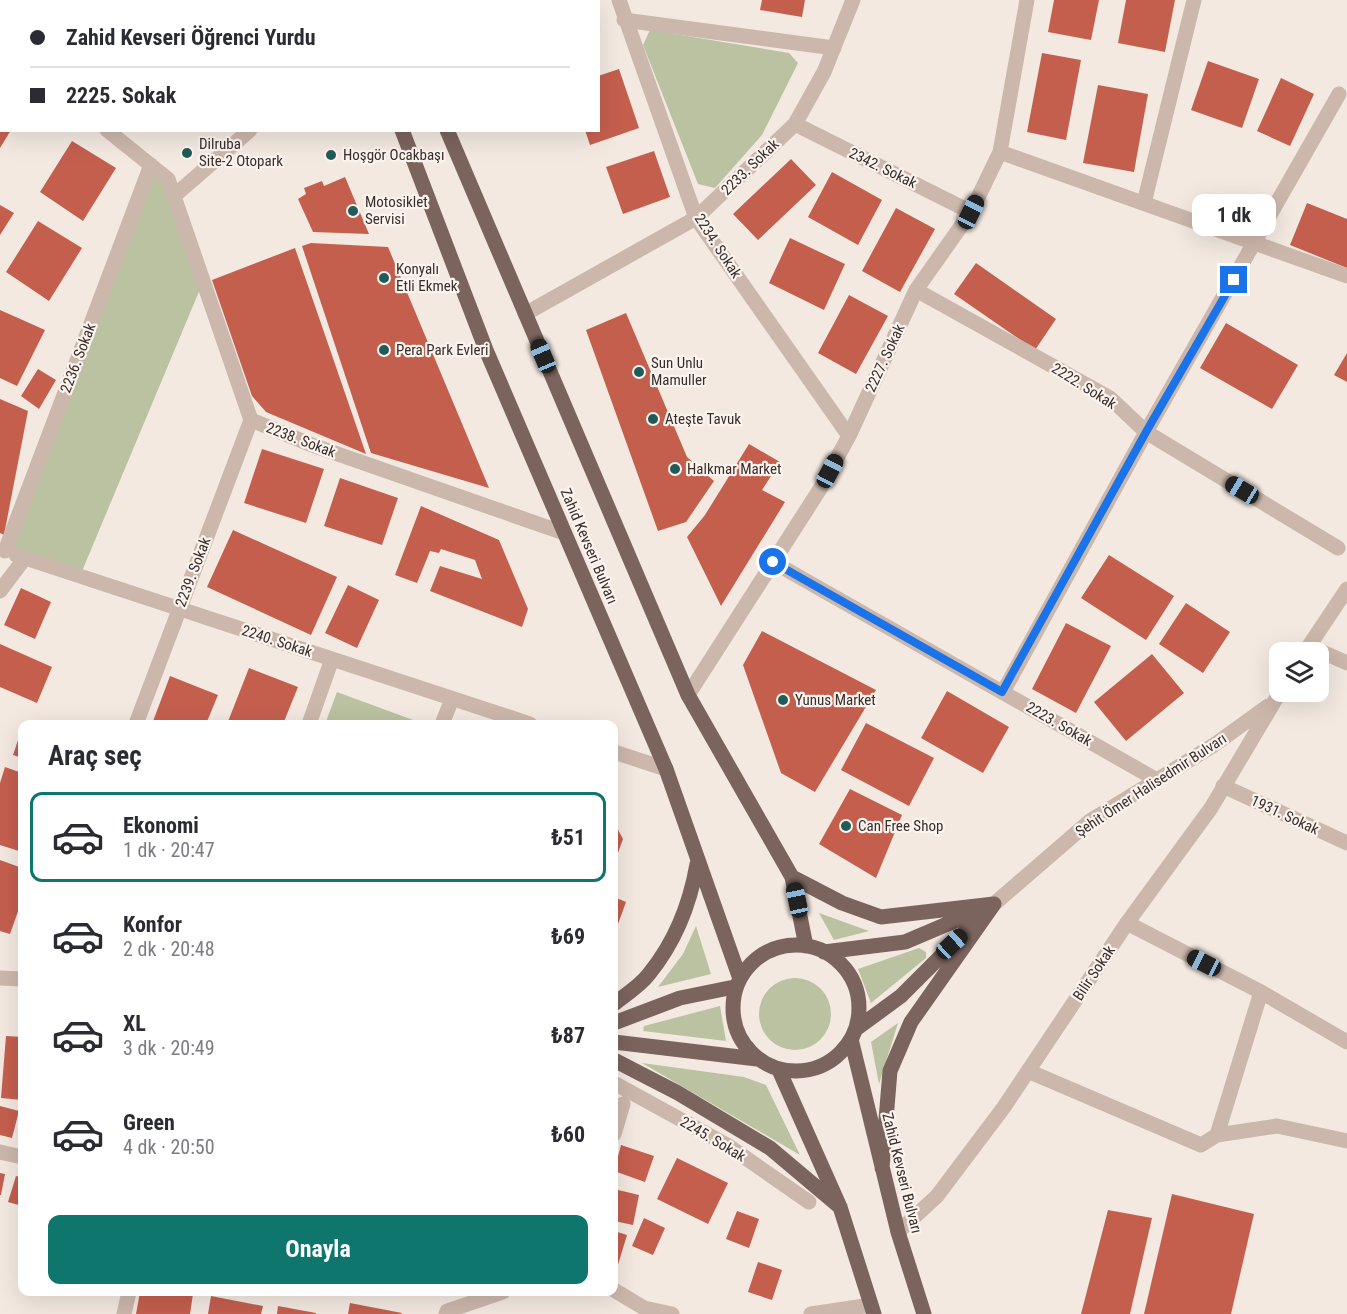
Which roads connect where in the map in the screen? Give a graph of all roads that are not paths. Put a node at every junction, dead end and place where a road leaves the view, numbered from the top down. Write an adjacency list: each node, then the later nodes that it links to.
1 (619, 0): 5 (street, 2234. Sokak)
2 (853, 0): 6 (street, 2233. Sokak)
3 (1027, 0): 13 (street, 2227. Sokak)
4 (1194, 0): 16 (street)
5 (624, 20): 6 (street); 18 (street, 2234. Sokak)
6 (834, 48): 8 (street, 2233. Sokak)
7 (1338, 94): 19 (street)
8 (795, 124): 17 (street, 2342. Sokak); 18 (street, 2233. Sokak)
9 (110, 132): 14 (street, 2238. Sokak)
10 (248, 132): 15 (street)
11 (403, 132): 26 (main road, Zahid Kevseri Bulvarı)
12 (448, 132): 22 (main road)
13 (999, 152): 16 (street); 17 (street, 2227. Sokak)
14 (151, 165): 15 (street, 2238. Sokak); 28 (street, 2236. Sokak)
15 (174, 196): 23 (street, 2238. Sokak)
16 (1144, 203): 19 (street)
17 (971, 212): 21 (street, 2227. Sokak)
18 (696, 218): 22 (street, 2233. Sokak); 25 (street, 2234. Sokak)
19 (1256, 242): 20 (street); 24 (street)
20 (1347, 276)
21 (916, 290): 24 (street, 2222. Sokak); 25 (street, 2227. Sokak)
22 (525, 314): 39 (main road)
23 (251, 420): 26 (street, 2238. Sokak); 33 (street, 2239. Sokak)
24 (1146, 432): 27 (street, 2222. Sokak); 38 (street)
25 (849, 436): 30 (street, 2227. Sokak)
26 (564, 533): 48 (main road, Zahid Kevseri Bulvarı)
27 (1338, 548)
28 (3, 550): 29 (street, 2240. Sokak)
29 (25, 558): 32 (street); 33 (street, 2240. Sokak)
30 (773, 562): 38 (street, 2223. Sokak); 39 (street, 2227. Sokak)
31 (1347, 589): 34 (street)
32 (0, 591)
33 (179, 609): 36 (street, 2240. Sokak); 43 (street, 2239. Sokak)
34 (1312, 642)
35 (1329, 657): 37 (street)
36 (332, 659): 40 (street, 2240. Sokak); 44 (street)
37 (1347, 663)
38 (1002, 692): 49 (street, 2223. Sokak)
39 (688, 694): 53 (main road)
40 (452, 699): 45 (street); 46 (street, 2240. Sokak)
41 (1270, 702): 49 (street, Şehit Ömer Halisedmir Bulvarı)
42 (1274, 702): 50 (street, Bilir Sokak)
43 (137, 720)
44 (310, 720)
45 (444, 720)
46 (518, 720)
47 (618, 753): 48 (street)
48 (666, 769): 52 (main road, Zahid Kevseri Bulvarı)
49 (1157, 780): 54 (street, Şehit Ömer Halisedmir Bulvarı)
50 (1223, 786): 51 (street, 1931. Sokak); 55 (street, Bilir Sokak)
51 (1347, 843)
52 (697, 861): 60 (main road, Zahid Kevseri Bulvarı); 62 (main road)
53 (792, 877): 54 (main road); 56 (main road)
54 (994, 904): 57 (main road); 64 (main road); 78 (main road)
55 (1127, 923): 61 (street); 70 (street, Bilir Sokak)
56 (806, 946): 57 (main road); 60 (main road)
57 (824, 952): 64 (main road)
58 (0, 978): 59 (street)
59 (18, 979)
60 (737, 982): 63 (main road); 67 (main road)
61 (1261, 992): 66 (street); 74 (street)
62 (618, 1001)
63 (618, 1021)
64 (853, 1034): 69 (main road); 78 (main road, Zahid Kevseri Bulvarı)
65 (618, 1042): 67 (main road)
66 (1347, 1042)
67 (757, 1059): 69 (main road)
68 (618, 1062): 80 (main road)
69 (779, 1070): 80 (main road)
70 (1028, 1071): 74 (street); 81 (street, Bilir Sokak)
71 (618, 1085): 79 (street, 2245. Sokak)
72 (623, 1104): 73 (street)
73 (618, 1121)
74 (1216, 1135): 75 (street)
75 (1347, 1141)
76 (0, 1152): 77 (street)
77 (18, 1156)
78 (882, 1168): 81 (main road, Zahid Kevseri Bulvarı)
79 (809, 1202)
80 (840, 1207): 85 (main road)
81 (898, 1232): 90 (main road, Zahid Kevseri Bulvarı)
82 (618, 1292): 88 (street)
83 (128, 1296): 86 (street)
84 (491, 1296): 87 (street)
85 (873, 1310): 89 (street)
86 (124, 1314)
87 (446, 1314)
88 (672, 1314)
89 (811, 1314)
90 (924, 1314)

